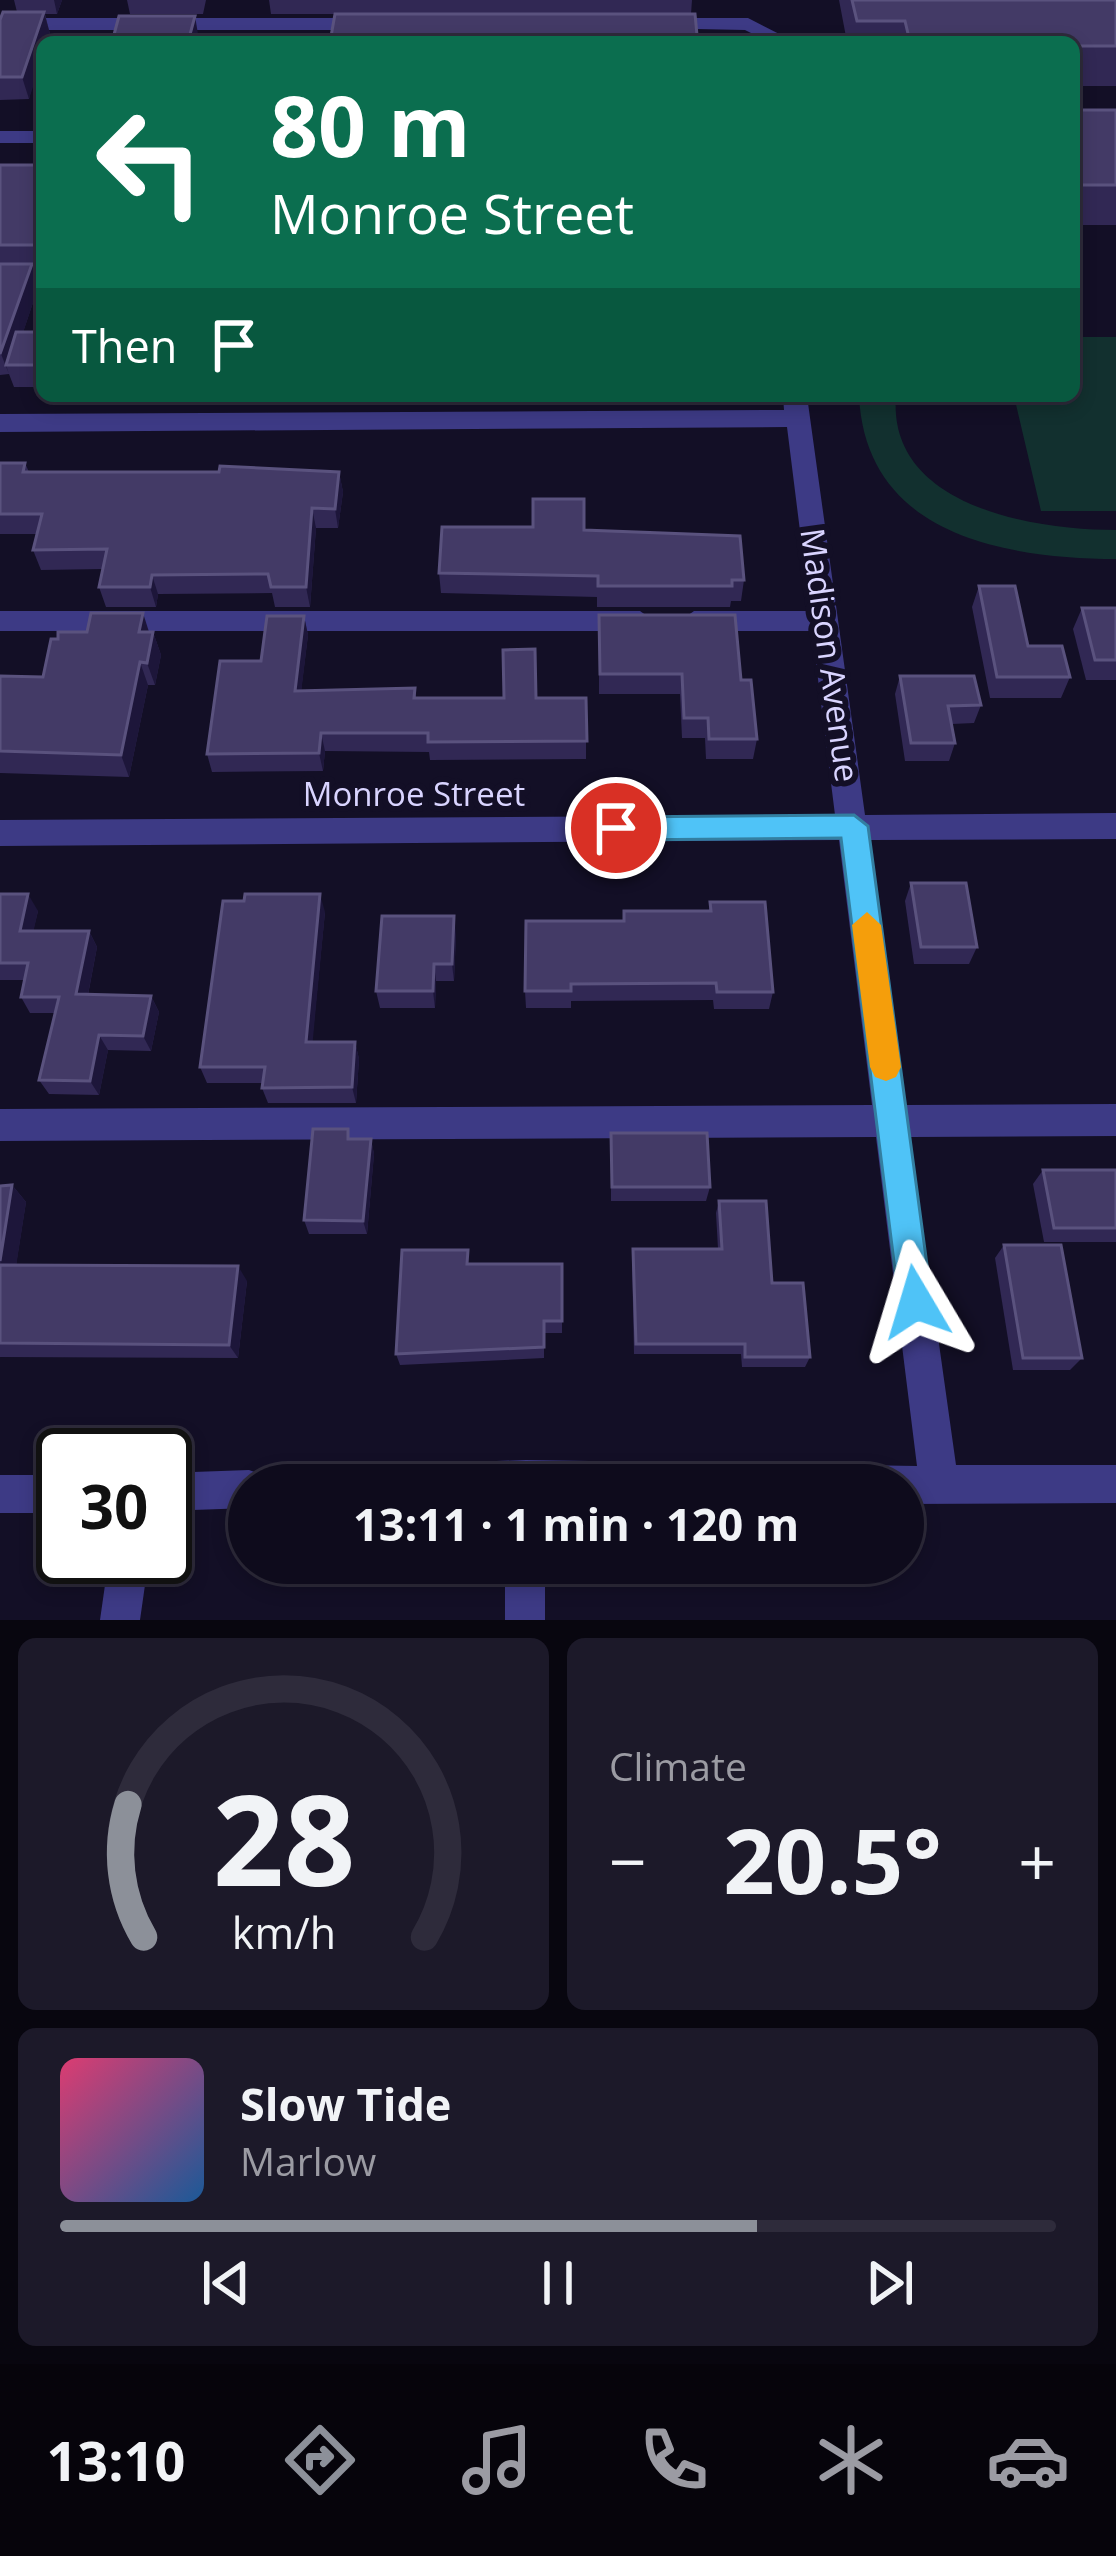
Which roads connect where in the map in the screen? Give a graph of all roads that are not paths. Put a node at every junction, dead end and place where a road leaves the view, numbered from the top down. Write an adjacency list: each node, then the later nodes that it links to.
1 (745, 0): 5 (street)
2 (0, 24): 3 (street)
3 (397, 24)
4 (631, 24): 5 (street)
5 (749, 33)
6 (0, 137): 7 (street)
7 (36, 137)
8 (0, 274): 9 (street)
9 (36, 274)
10 (796, 407): 11 (street); 13 (street, Madison Avenue)
11 (0, 423)
12 (0, 621): 13 (street)
13 (826, 621): 14 (street, Madison Avenue)
14 (854, 826): 15 (street, Monroe Street); 16 (street, Monroe Street); 17 (street, Madison Avenue)
15 (1116, 826)
16 (0, 833)
17 (892, 1119): 18 (street); 19 (street); 20 (street, Madison Avenue)
18 (1116, 1120)
19 (0, 1124)
20 (914, 1464)
21 (1116, 1484): 22 (street)
22 (924, 1485)
23 (228, 1490): 24 (street)
24 (192, 1491)
25 (0, 1494): 26 (street)
26 (36, 1494)
27 (125, 1584): 29 (street)
28 (525, 1584): 30 (street)
29 (120, 1620)
30 (525, 1620)

